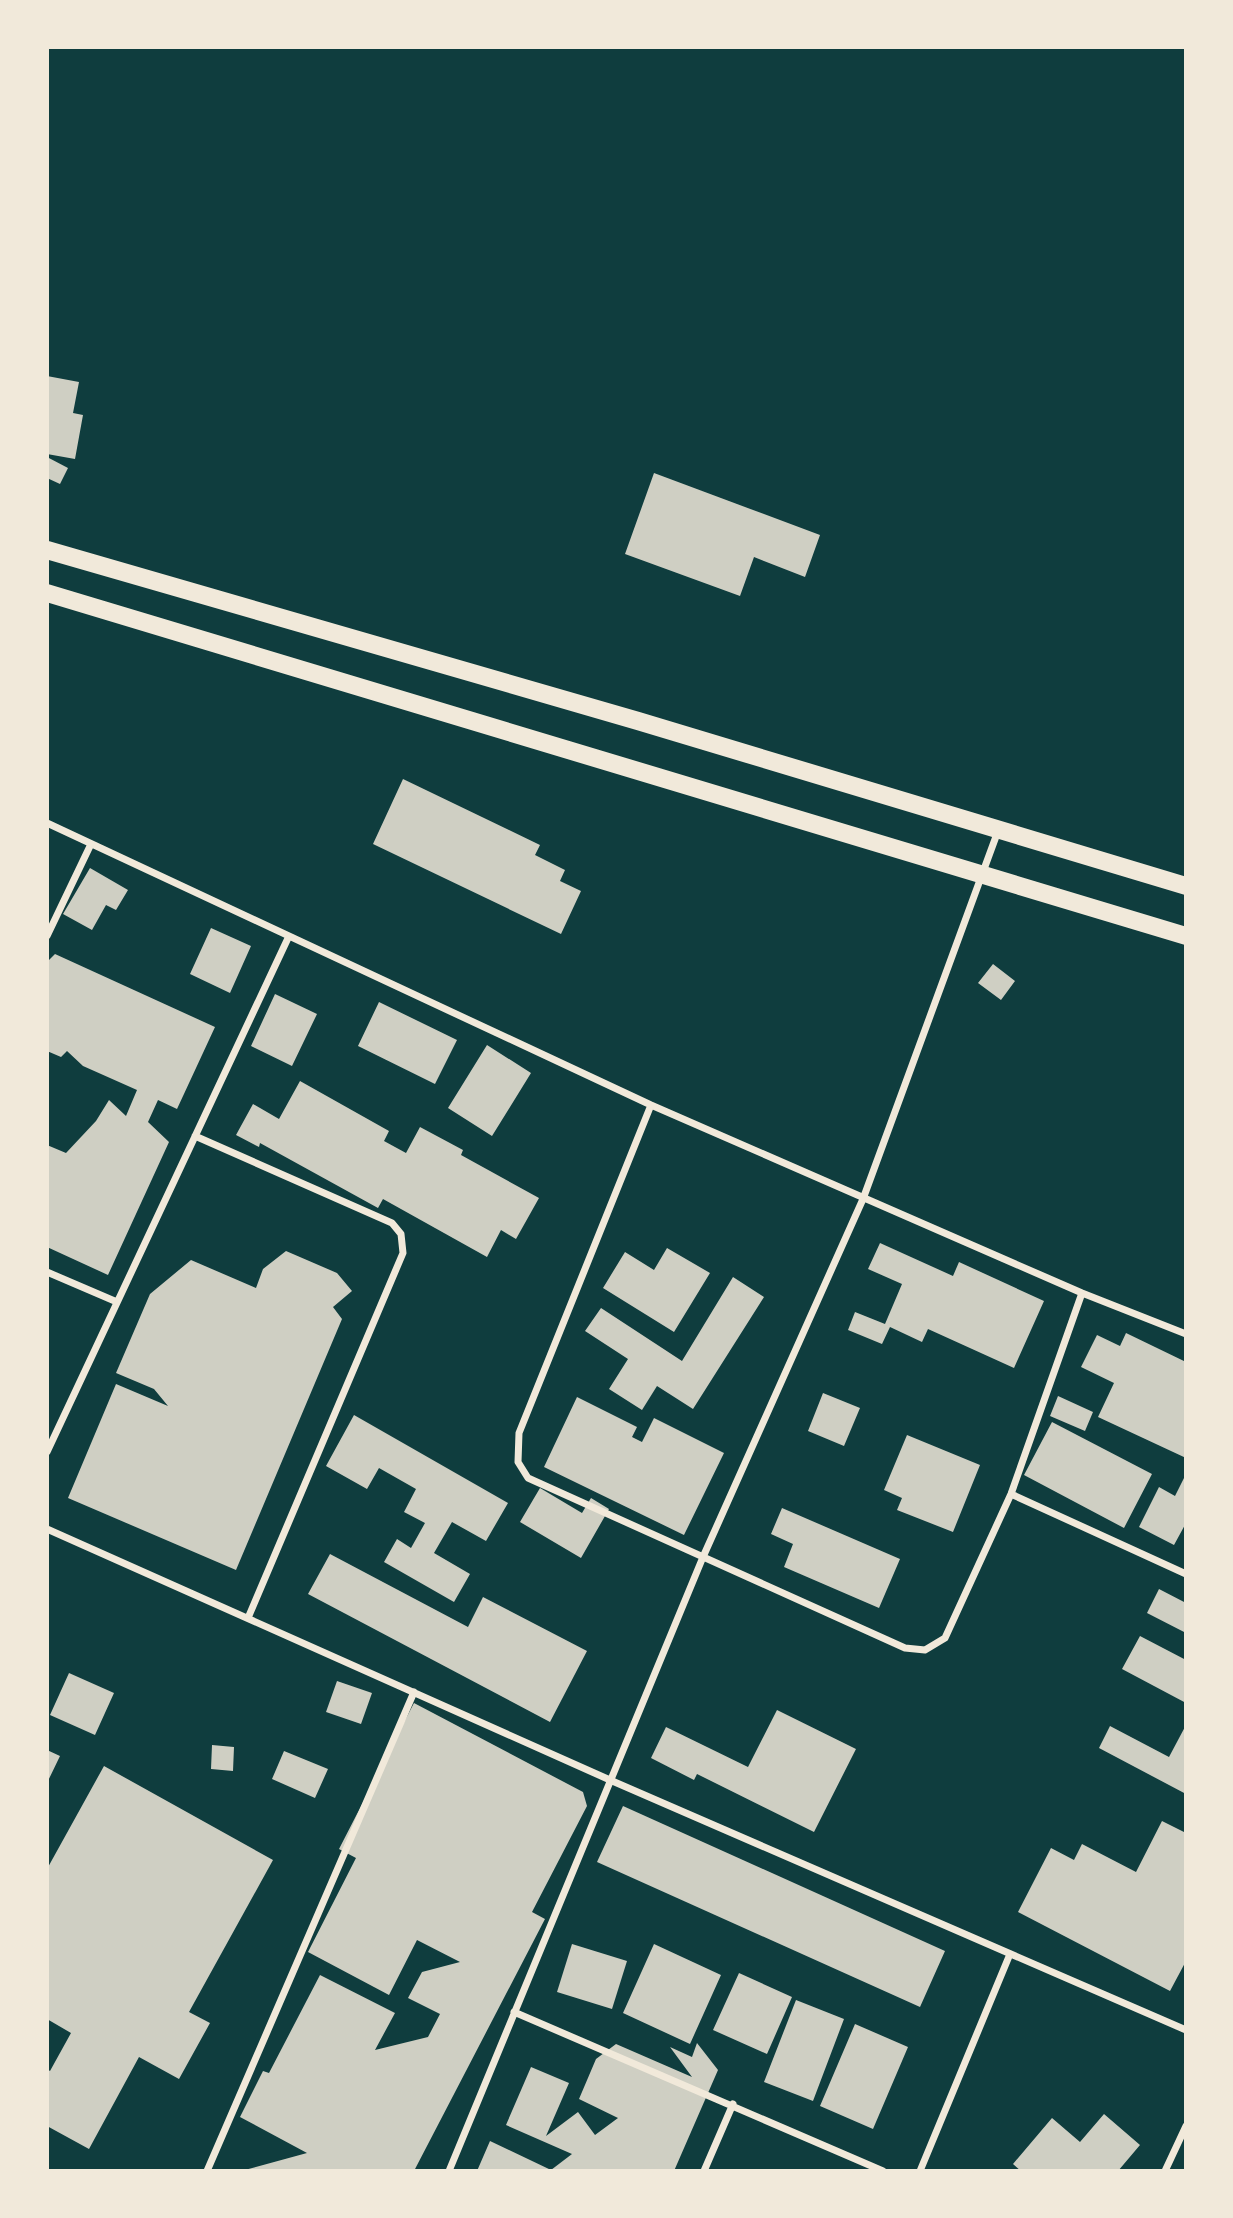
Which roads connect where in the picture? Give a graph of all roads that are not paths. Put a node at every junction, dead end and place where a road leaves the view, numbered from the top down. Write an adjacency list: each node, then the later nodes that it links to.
1 (47, 550): 4 (main road)
2 (47, 593): 6 (main road)
3 (47, 823): 5 (street)
4 (998, 831): 6 (street); 7 (main road)
5 (91, 844): 8 (street); 9 (street)
6 (983, 877): 10 (main road); 13 (street)
7 (1186, 886)
8 (47, 936)
9 (289, 936): 11 (street); 12 (street)
10 (1186, 936)
11 (651, 1105): 13 (street); 21 (street)
12 (195, 1136): 16 (street); 23 (street)
13 (863, 1199): 15 (street); 21 (street)
14 (47, 1272): 16 (street)
15 (1082, 1293): 17 (street); 19 (street)
16 (117, 1302): 18 (street)
17 (1186, 1334)
18 (47, 1452)
19 (1012, 1494): 21 (street); 22 (street)
20 (47, 1529): 23 (street)
21 (703, 1557): 25 (street)
22 (1186, 1574)
23 (248, 1618): 24 (street)
24 (414, 1692): 25 (street); 31 (street)
25 (610, 1780): 26 (street); 27 (street)
26 (1010, 1954): 28 (street); 35 (street)
27 (514, 2012): 29 (street); 32 (street)
28 (1186, 2030)
29 (733, 2104): 33 (street); 34 (street)
30 (1186, 2126): 36 (street)
31 (207, 2171)
32 (449, 2171)
33 (704, 2171)
34 (883, 2171)
35 (920, 2171)
36 (1166, 2171)

